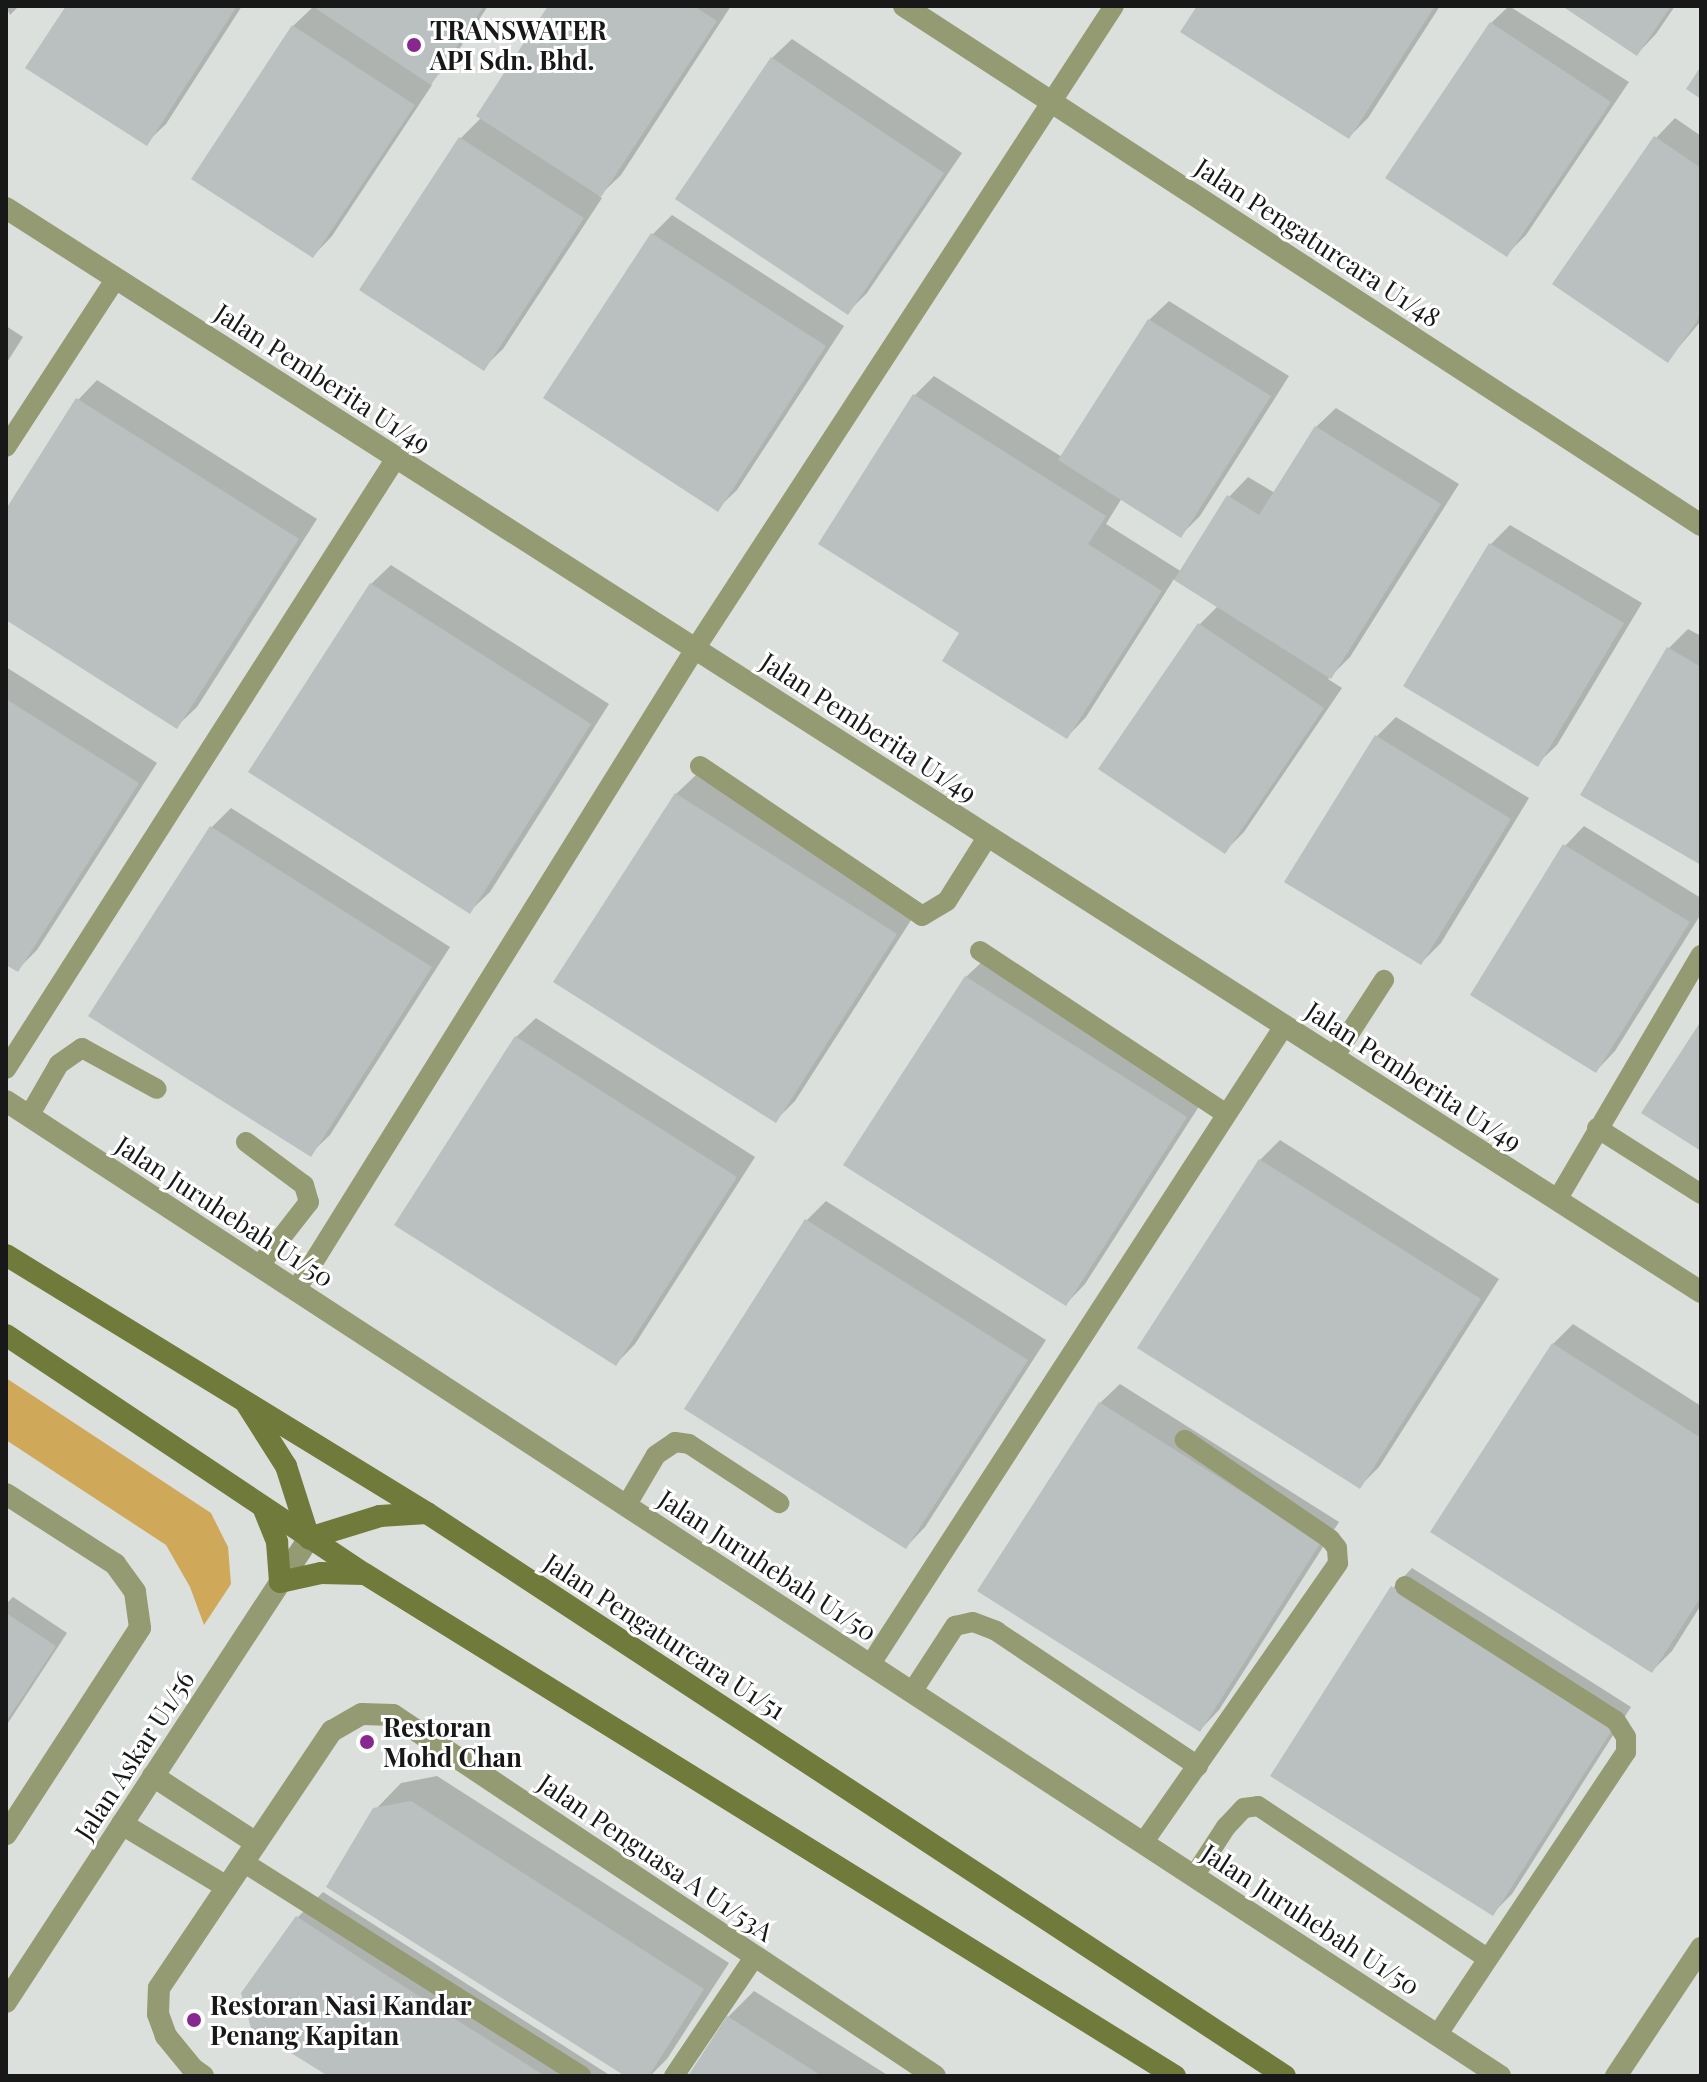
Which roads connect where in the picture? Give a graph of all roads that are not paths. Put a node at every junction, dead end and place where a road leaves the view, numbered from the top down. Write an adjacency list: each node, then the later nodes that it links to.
1 (904, 6): 3 (street, Jalan Pengaturcara U1/48)
2 (1114, 6): 3 (lane)
3 (1052, 102): 8 (street, Jalan Pengaturcara U1/48); 9 (lane)
4 (6, 208): 5 (street, Jalan Pemberita U1/49)
5 (116, 278): 6 (lane); 7 (street, Jalan Pemberita U1/49)
6 (6, 447)
7 (396, 458): 9 (street, Jalan Pemberita U1/49); 17 (lane)
8 (1701, 525)
9 (695, 649): 11 (street, Jalan Pemberita U1/49); 28 (lane)
10 (700, 766): 11 (lane)
11 (988, 836): 15 (street, Jalan Pemberita U1/49)
12 (980, 951): 20 (lane)
13 (1701, 955): 22 (lane)
14 (1384, 980): 16 (lane)
15 (1284, 1026): 16 (street, Jalan Pemberita U1/49); 20 (lane)
16 (1334, 1057): 25 (street, Jalan Pemberita U1/49)
17 (6, 1069)
18 (157, 1089): 21 (lane)
19 (6, 1101): 21 (street, Jalan Juruhebah U1/50)
20 (1226, 1114): 42 (lane)
21 (29, 1116): 27 (street, Jalan Juruhebah U1/50)
22 (1597, 1128): 24 (lane); 25 (lane)
23 (246, 1142): 27 (lane)
24 (1701, 1194)
25 (1557, 1200): 29 (street, Jalan Pemberita U1/49)
26 (6, 1255): 31 (main road, Jalan Pengaturcara U1/51)
27 (259, 1266): 28 (street, Jalan Juruhebah U1/50)
28 (296, 1290): 35 (street, Jalan Juruhebah U1/50)
29 (1701, 1292)
30 (6, 1335): 36 (main road)
31 (243, 1398): 37 (main road, Jalan Pengaturcara U1/51); 38 (main road)
32 (1185, 1440): 44 (lane)
33 (6, 1494): 47 (street)
34 (779, 1503): 35 (lane)
35 (626, 1506): 42 (street, Jalan Juruhebah U1/50)
36 (263, 1507): 38 (main road); 40 (main road)
37 (427, 1513): 38 (main road); 62 (main road, Jalan Pengaturcara U1/51)
38 (309, 1538): 39 (main road); 40 (street, Jalan Askar U1/56)
39 (365, 1574): 40 (main road); 61 (main road)
40 (280, 1582): 45 (street, Jalan Askar U1/56)
41 (1405, 1586): 54 (lane)
42 (870, 1665): 43 (street, Jalan Juruhebah U1/50)
43 (912, 1692): 44 (lane); 48 (street, Jalan Juruhebah U1/50)
44 (1198, 1766): 48 (lane)
45 (153, 1776): 46 (street, Jalan Askar U1/56); 49 (street)
46 (122, 1824): 51 (street); 55 (street, Jalan Askar U1/56)
47 (6, 1834)
48 (1143, 1843): 50 (street, Jalan Juruhebah U1/50)
49 (250, 1852): 51 (street, Jalan Penguasa A U1/53A); 53 (street, Jalan Penguasa A U1/53A); 58 (lane)
50 (1194, 1876): 54 (lane); 56 (street, Jalan Juruhebah U1/50)
51 (227, 1887): 57 (street, Jalan Penguasa A U1/53A)
52 (1701, 1948): 64 (street)
53 (755, 1956): 59 (lane); 60 (street, Jalan Penguasa A U1/53A)
54 (1487, 1958): 56 (lane)
55 (6, 2002)
56 (1437, 2035): 63 (street, Jalan Juruhebah U1/50)
57 (203, 2076)
58 (581, 2076)
59 (674, 2076)
60 (935, 2076)
61 (1175, 2076)
62 (1285, 2076)
63 (1500, 2076)
64 (1616, 2076)

